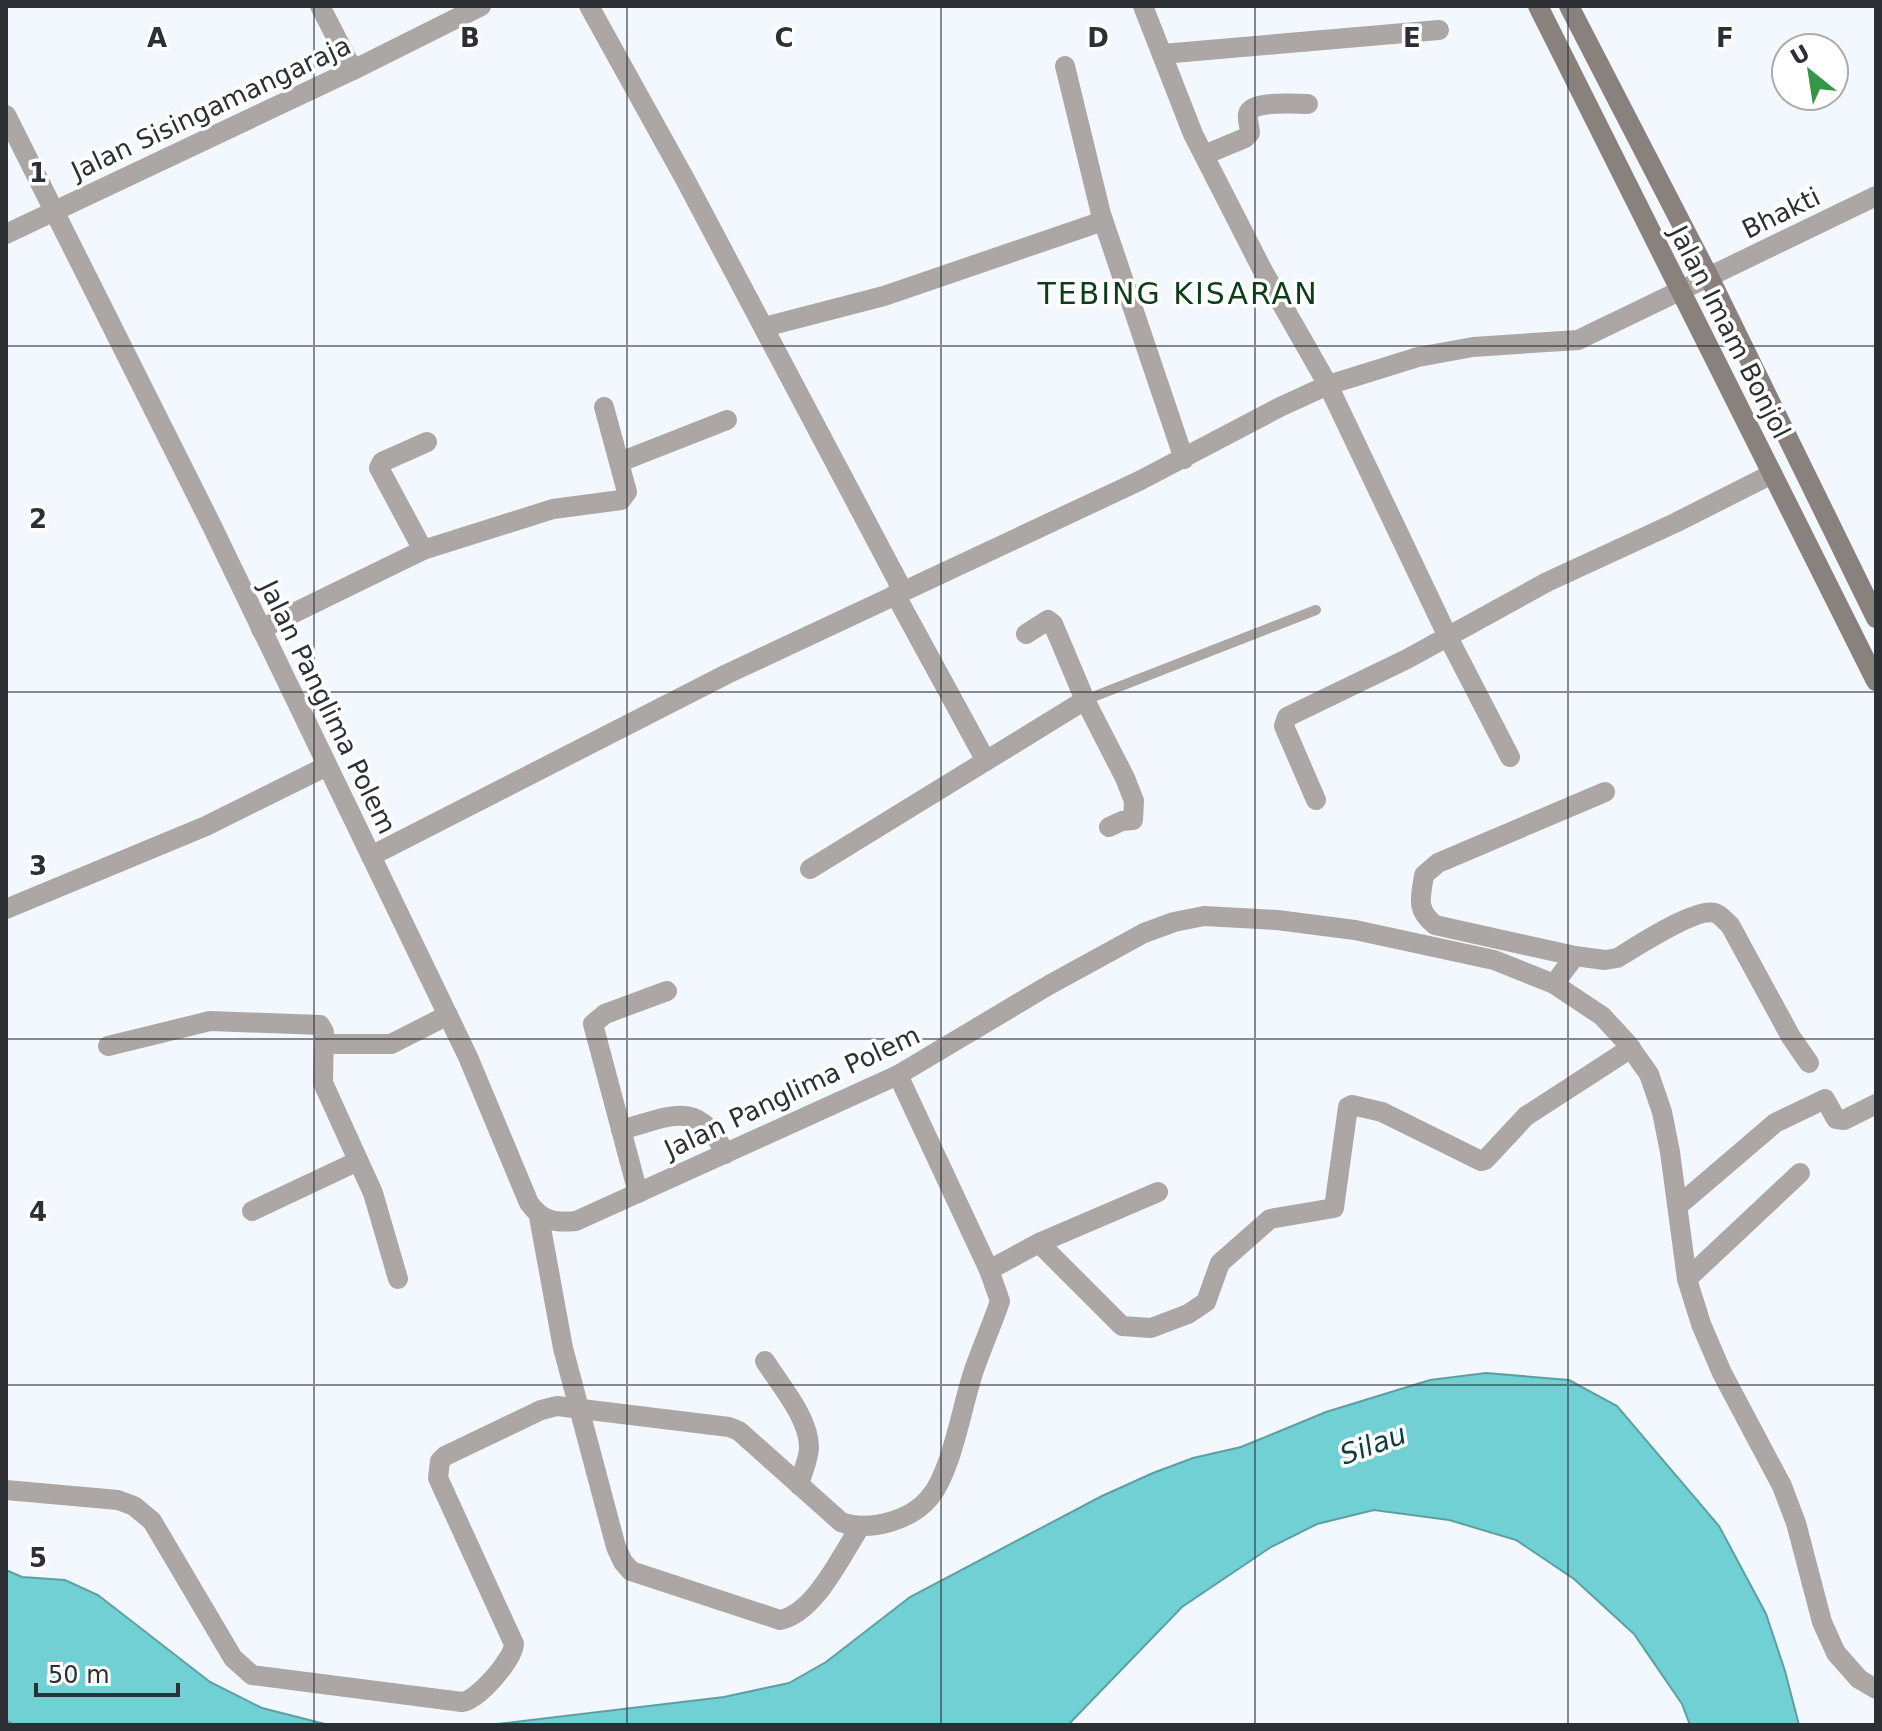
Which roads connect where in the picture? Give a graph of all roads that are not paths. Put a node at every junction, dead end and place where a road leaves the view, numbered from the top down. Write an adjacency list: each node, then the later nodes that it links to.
1 (320, 6): 12 (street)
2 (481, 6): 12 (street, Jalan Sisingamangaraja)
3 (589, 6): 22 (street)
4 (1143, 6): 9 (street)
5 (1538, 6): 10 (main road, Jalan Imam Bonjol)
6 (1569, 6): 8 (main road, Jalan Imam Bonjol)
7 (1439, 30): 9 (street)
8 (1589, 45): 10 (main road); 20 (main road, Jalan Imam Bonjol)
9 (1162, 54): 15 (street)
10 (1565, 58): 21 (main road, Jalan Imam Bonjol)
11 (1065, 66): 18 (street)
12 (353, 70): 17 (street, Jalan Sisingamangaraja)
13 (1308, 104): 15 (street)
14 (6, 115): 17 (street, Jalan Panglima Polem)
15 (1204, 155): 23 (street)
16 (1876, 196): 20 (street, Bhakti)
17 (54, 210): 19 (street, Jalan Sisingamangaraja); 34 (street, Jalan Panglima Polem)
18 (1103, 221): 22 (street); 27 (street)
19 (6, 234)
20 (1709, 277): 21 (street, Bhakti); 33 (main road, Jalan Imam Bonjol)
21 (1681, 291): 23 (street, Bhakti); 29 (main road, Jalan Imam Bonjol)
22 (764, 327): 31 (street)
23 (1328, 385): 27 (street, Bhakti); 36 (street)
24 (604, 407): 28 (street)
25 (727, 420): 28 (street)
26 (427, 442): 30 (street)
27 (1184, 459): 31 (street, Bhakti)
28 (620, 462): 30 (street)
29 (1772, 474): 36 (street); 37 (main road, Jalan Imam Bonjol)
30 (423, 550): 34 (street)
31 (899, 593): 40 (street); 45 (street, Bhakti)
32 (1316, 610): 38 (lane)
33 (1876, 618)
34 (261, 629): 41 (street, Jalan Panglima Polem)
35 (1026, 634): 38 (street)
36 (1448, 637): 39 (street); 43 (street)
37 (1876, 681)
38 (1085, 700): 40 (street); 44 (street)
39 (1510, 757)
40 (986, 761): 46 (street)
41 (327, 766): 45 (street, Jalan Panglima Polem); 47 (street)
42 (1605, 792): 48 (street)
43 (1316, 800)
44 (1109, 827)
45 (371, 856): 51 (street, Jalan Panglima Polem)
46 (810, 869)
47 (6, 909)
48 (1575, 956): 49 (street); 55 (street)
49 (1554, 984): 54 (street, Jalan Panglima Polem); 56 (street, Jalan Panglima Polem)
50 (667, 991): 58 (street)
51 (448, 1015): 52 (street); 66 (street, Jalan Panglima Polem)
52 (324, 1044): 53 (street); 60 (street)
53 (108, 1046)
54 (1631, 1048): 64 (street, Jalan Panglima Polem); 67 (street)
55 (1809, 1063)
56 (898, 1075): 59 (street, Jalan Panglima Polem); 68 (street)
57 (1876, 1104): 64 (street)
58 (621, 1130): 59 (street); 63 (street)
59 (725, 1154): 63 (street, Jalan Panglima Polem)
60 (358, 1161): 65 (street); 69 (street)
61 (1800, 1173): 70 (street)
62 (1158, 1192): 67 (street)
63 (638, 1193): 66 (street, Jalan Panglima Polem)
64 (1678, 1206): 70 (street, Jalan Panglima Polem)
65 (252, 1211)
66 (539, 1217): 72 (street)
67 (1039, 1243): 68 (street)
68 (989, 1270): 75 (street)
69 (398, 1279)
70 (1687, 1279): 76 (street, Jalan Panglima Polem)
71 (765, 1361): 73 (street)
72 (580, 1409): 73 (street); 74 (street); 75 (street)
73 (799, 1485): 75 (street)
74 (6, 1490)
75 (860, 1527)
76 (1876, 1689)

